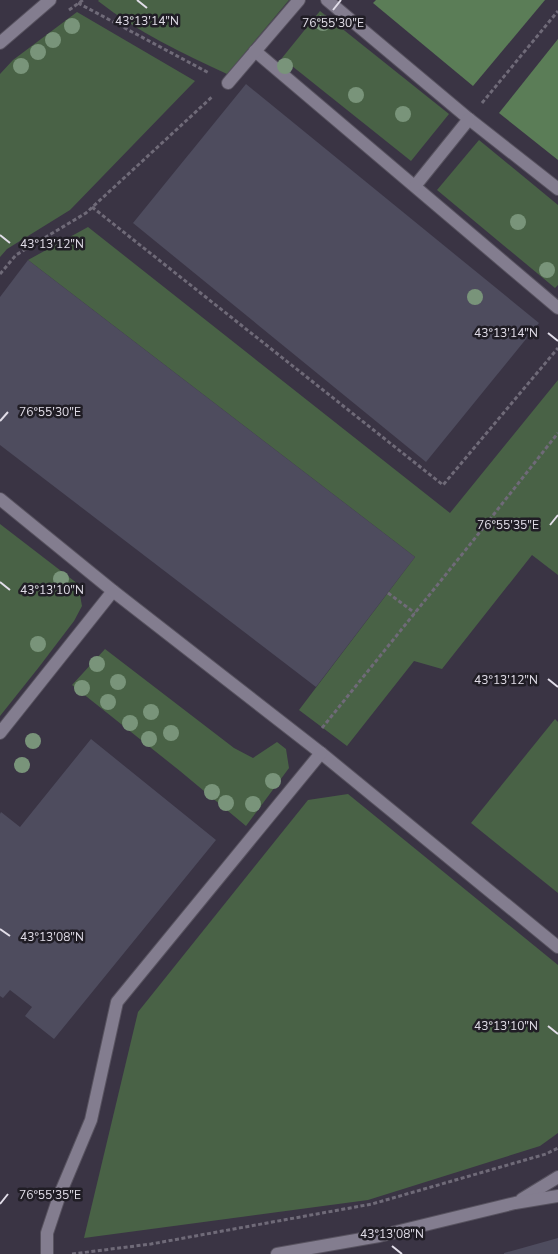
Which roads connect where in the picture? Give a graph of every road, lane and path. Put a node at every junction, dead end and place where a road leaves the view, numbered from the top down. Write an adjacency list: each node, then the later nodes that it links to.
1 (50, 0): 6 (street)
2 (83, 0): 8 (path)
3 (299, 0): 7 (street)
4 (327, 0): 9 (street)
5 (558, 11): 9 (path)
6 (0, 43)
7 (255, 51): 8 (street); 10 (street)
8 (228, 83): 12 (path)
9 (469, 118): 10 (street); 11 (street)
10 (415, 186): 14 (street)
11 (558, 189)
12 (92, 207): 13 (path); 15 (path)
13 (0, 274)
14 (558, 308)
15 (558, 348)
16 (558, 433): 20 (path)
17 (0, 500): 18 (street)
18 (113, 591): 21 (street); 22 (street)
19 (388, 593): 20 (path)
20 (415, 613): 22 (path)
21 (0, 733)
22 (309, 744): 23 (street)
23 (321, 753): 24 (street); 29 (street)
24 (558, 947)
25 (558, 1148): 30 (path)
26 (558, 1177): 28 (street)
27 (558, 1196): 28 (street)
28 (515, 1203): 31 (street)
29 (46, 1254)
30 (72, 1254)
31 (277, 1254)

